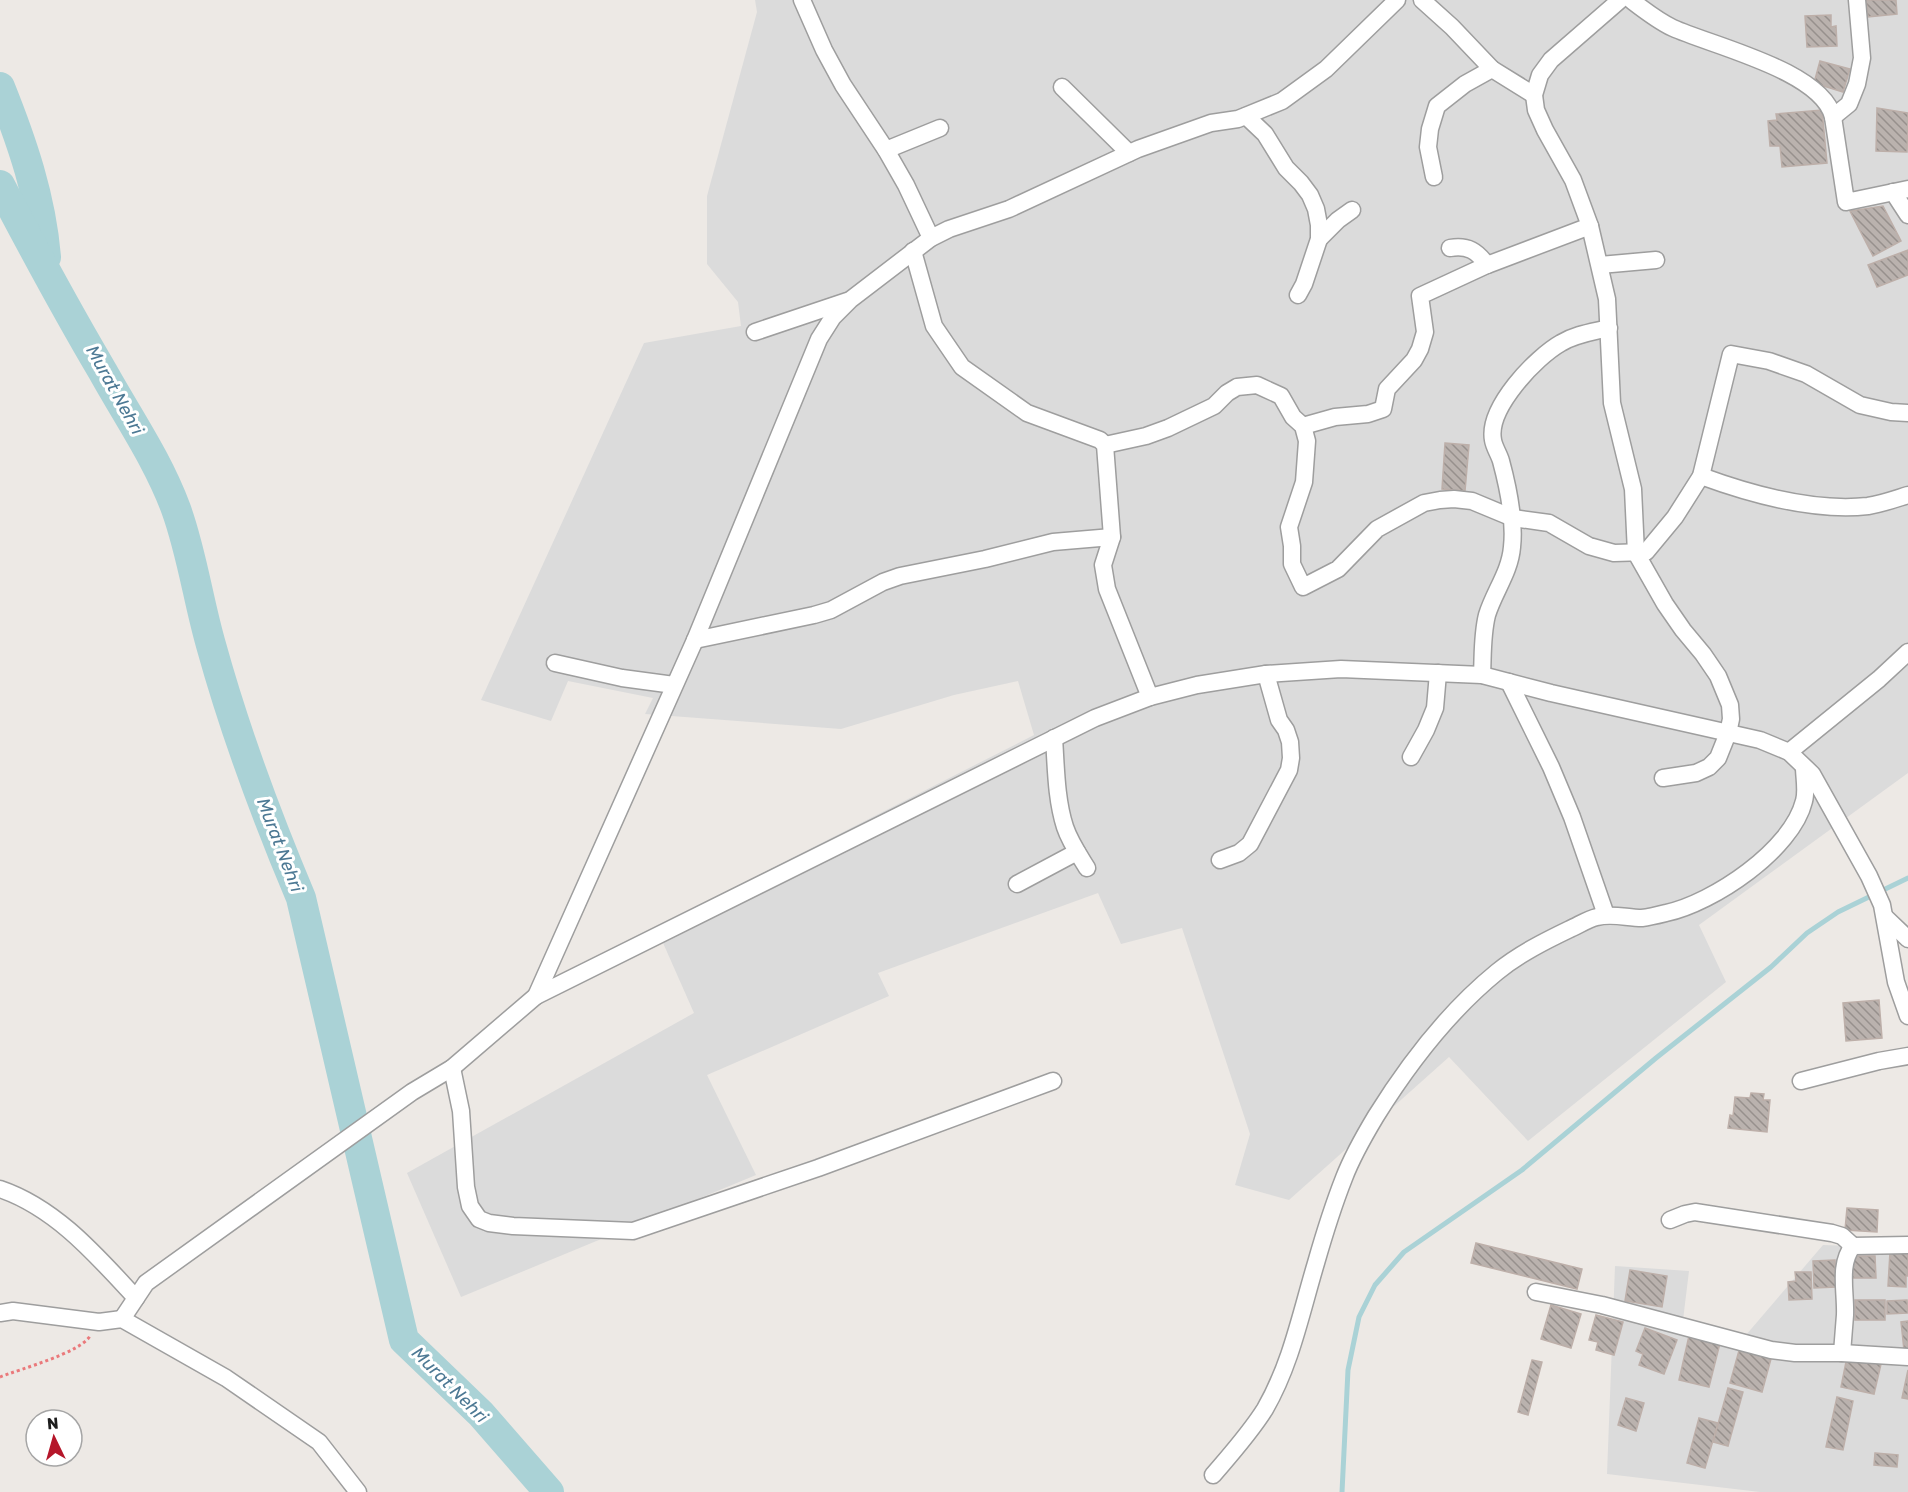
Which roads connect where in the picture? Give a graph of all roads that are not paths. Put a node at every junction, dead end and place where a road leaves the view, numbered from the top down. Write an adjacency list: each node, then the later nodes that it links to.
1 (802, 0): 13 (street)
2 (1397, 0): 10 (street)
3 (1422, 0): 7 (street)
4 (1620, 0): 9 (street)
5 (1630, 0): 11 (street)
6 (1857, 0): 11 (street)
7 (1492, 69): 9 (street); 15 (street)
8 (1062, 87): 14 (street)
9 (1534, 95): 19 (street)
10 (1246, 116): 14 (street); 21 (street)
11 (1833, 117): 16 (street)
12 (940, 128): 13 (street)
13 (886, 150): 20 (street)
14 (1129, 153): 20 (street)
15 (1434, 177)
16 (1900, 190): 18 (street)
17 (1353, 210): 21 (street)
18 (1908, 215)
19 (1590, 226): 25 (street); 26 (street)
20 (931, 238): 23 (street)
21 (1319, 239): 27 (street)
22 (1450, 249): 25 (street)
23 (913, 251): 28 (street); 33 (street)
24 (1656, 260): 26 (street)
25 (1487, 265): 32 (street)
26 (1600, 266): 29 (street)
27 (1298, 295)
28 (850, 300): 30 (street); 39 (street)
29 (1609, 328): 36 (street); 38 (street)
30 (755, 332)
31 (1908, 413): 34 (street)
32 (1303, 426): 33 (street); 36 (street)
33 (1106, 445): 37 (street)
34 (1701, 476): 35 (street); 38 (street)
35 (1908, 495)
36 (1513, 518): 38 (street); 44 (street)
37 (1112, 537): 39 (street); 47 (street)
38 (1636, 553): 48 (street)
39 (695, 640): 46 (street)
40 (1908, 652): 50 (street)
41 (555, 663): 46 (street)
42 (1438, 673): 43 (street); 44 (street); 51 (street)
43 (1266, 674): 47 (street); 55 (street)
44 (1482, 675): 45 (street)
45 (1509, 682): 48 (street); 59 (street)
46 (674, 686): 61 (street)
47 (1150, 697): 49 (street)
48 (1728, 733): 50 (street); 53 (street)
49 (1054, 738): 54 (street); 61 (street)
50 (1789, 752): 52 (street)
51 (1411, 758)
52 (1804, 766): 58 (street); 59 (street)
53 (1663, 778)
54 (1077, 852): 56 (street); 57 (street)
55 (1220, 860)
56 (1087, 868)
57 (1017, 884)
58 (1883, 911): 60 (street); 62 (street)
59 (1606, 915): 77 (street)
60 (1908, 939)
61 (536, 996): 64 (street)
62 (1908, 1017)
63 (1908, 1056): 66 (street)
64 (452, 1068): 65 (street); 72 (street)
65 (1053, 1081)
66 (1801, 1081)
67 (0, 1189): 72 (street)
68 (1670, 1220): 70 (street)
69 (1908, 1245): 70 (street)
70 (1853, 1246): 75 (street)
71 (1536, 1292): 75 (street)
72 (136, 1298): 74 (street)
73 (0, 1313): 74 (street)
74 (122, 1319): 78 (street)
75 (1842, 1353): 76 (street)
76 (1908, 1357)
77 (1213, 1475)
78 (358, 1492)

